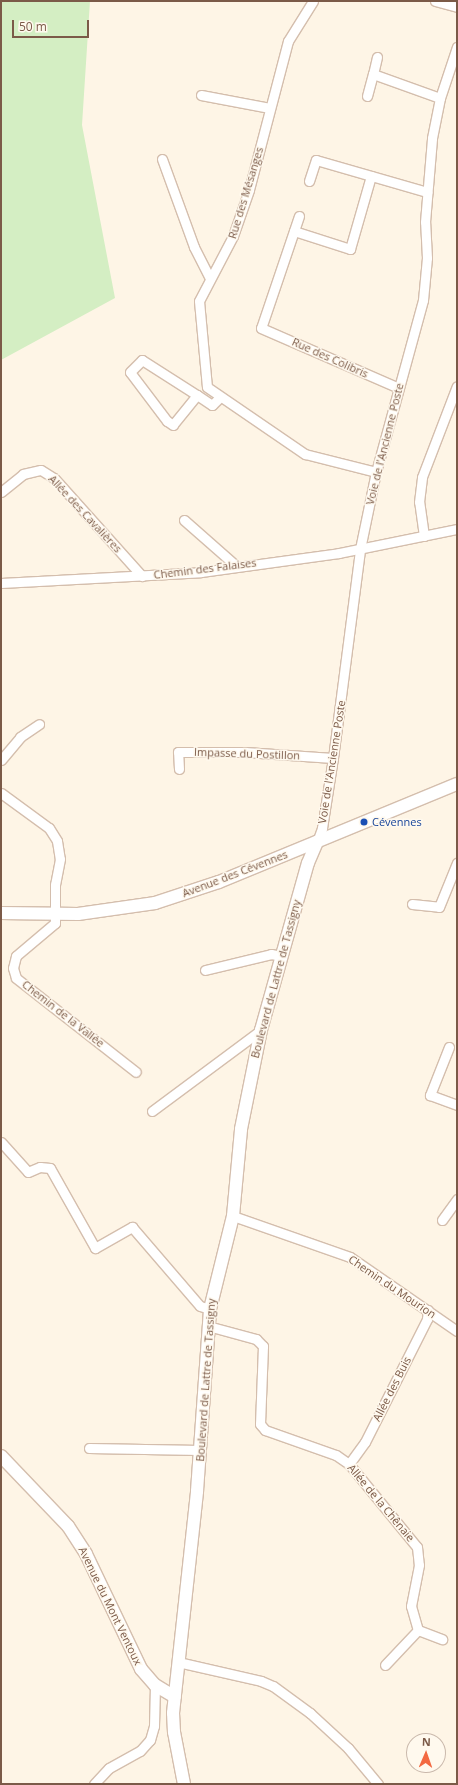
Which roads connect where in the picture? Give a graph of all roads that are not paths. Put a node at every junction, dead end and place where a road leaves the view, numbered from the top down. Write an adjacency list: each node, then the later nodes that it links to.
1 (313, 1): 10 (street, Rue des Mésanges)
2 (435, 1): 3 (street)
3 (457, 7)
4 (457, 47): 9 (street, Voie de l'Ancienne Poste)
5 (378, 57): 6 (street)
6 (373, 74): 8 (street); 9 (street)
7 (201, 95): 10 (street)
8 (367, 96)
9 (440, 98): 14 (street, Voie de l'Ancienne Poste)
10 (270, 108): 17 (street, Rue des Mésanges)
11 (162, 159): 17 (street)
12 (371, 176): 13 (street); 14 (street); 16 (street)
13 (309, 181)
14 (427, 192): 19 (street, Voie de l'Ancienne Poste)
15 (299, 216): 16 (street)
16 (294, 231): 19 (street, Rue des Colibris)
17 (210, 278): 21 (street, Rue des Mésanges)
18 (457, 386): 26 (street)
19 (399, 388): 22 (street, Voie de l'Ancienne Poste)
20 (197, 395): 20 (street); 21 (street)
21 (220, 397): 22 (street, Rue des Mésanges)
22 (376, 472): 27 (street, Voie de l'Ancienne Poste)
23 (1, 492): 29 (street, Allée des Cavalières)
24 (184, 520): 28 (street)
25 (457, 529): 26 (street, Chemin des Falaises)
26 (424, 536): 27 (street, Chemin des Falaises)
27 (360, 549): 28 (street, Chemin des Falaises); 32 (street, Voie de l'Ancienne Poste)
28 (235, 565): 29 (street, Chemin des Falaises)
29 (142, 576): 30 (street, Chemin des Falaises)
30 (1, 583)
31 (39, 724): 33 (street)
32 (333, 758): 34 (street, Impasse du Postillon); 37 (street, Voie de l'Ancienne Poste)
33 (1, 760)
34 (179, 769)
35 (457, 784): 37 (street, Avenue des Cévennes)
36 (1, 793): 41 (street)
37 (317, 842): 41 (street, Avenue des Cévennes); 42 (street, Boulevard de Lattre de Tassigny)
38 (457, 863): 39 (street)
39 (412, 904)
40 (1, 913): 41 (street, Avenue des Cévennes)
41 (55, 915): 46 (street, Chemin de la Vallée)
42 (281, 956): 43 (street); 44 (street, Boulevard de Lattre de Tassigny)
43 (205, 970)
44 (260, 1030): 48 (street); 51 (street, Boulevard de Lattre de Tassigny)
45 (449, 1047): 47 (street)
46 (136, 1072)
47 (457, 1105)
48 (152, 1112)
49 (1, 1142): 53 (street)
50 (457, 1199): 52 (street)
51 (234, 1216): 53 (street, Boulevard de Lattre de Tassigny); 54 (street, Chemin du Mourion)
52 (442, 1220)
53 (210, 1309): 55 (street, Boulevard de Lattre de Tassigny)
54 (428, 1310): 56 (street, Chemin du Mourion); 60 (street, Allée des Buis)
55 (208, 1326): 58 (street, Boulevard de Lattre de Tassigny); 60 (street, Allée de la Chênaie)
56 (457, 1331)
57 (89, 1448): 58 (street)
58 (200, 1450): 63 (street, Boulevard de Lattre de Tassigny)
59 (1, 1456): 65 (street, Avenue du Mont Ventoux)
60 (349, 1464): 61 (street, Allée de la Chênaie)
61 (418, 1630): 62 (street); 64 (street)
62 (442, 1639)
63 (178, 1662): 66 (street, Boulevard de Lattre de Tassigny); 69 (street)
64 (384, 1665)
65 (155, 1685): 66 (street, Avenue du Mont Ventoux); 67 (street)
66 (175, 1697): 68 (street, Boulevard de Lattre de Tassigny)
67 (94, 1784)
68 (184, 1784)
69 (378, 1784)

